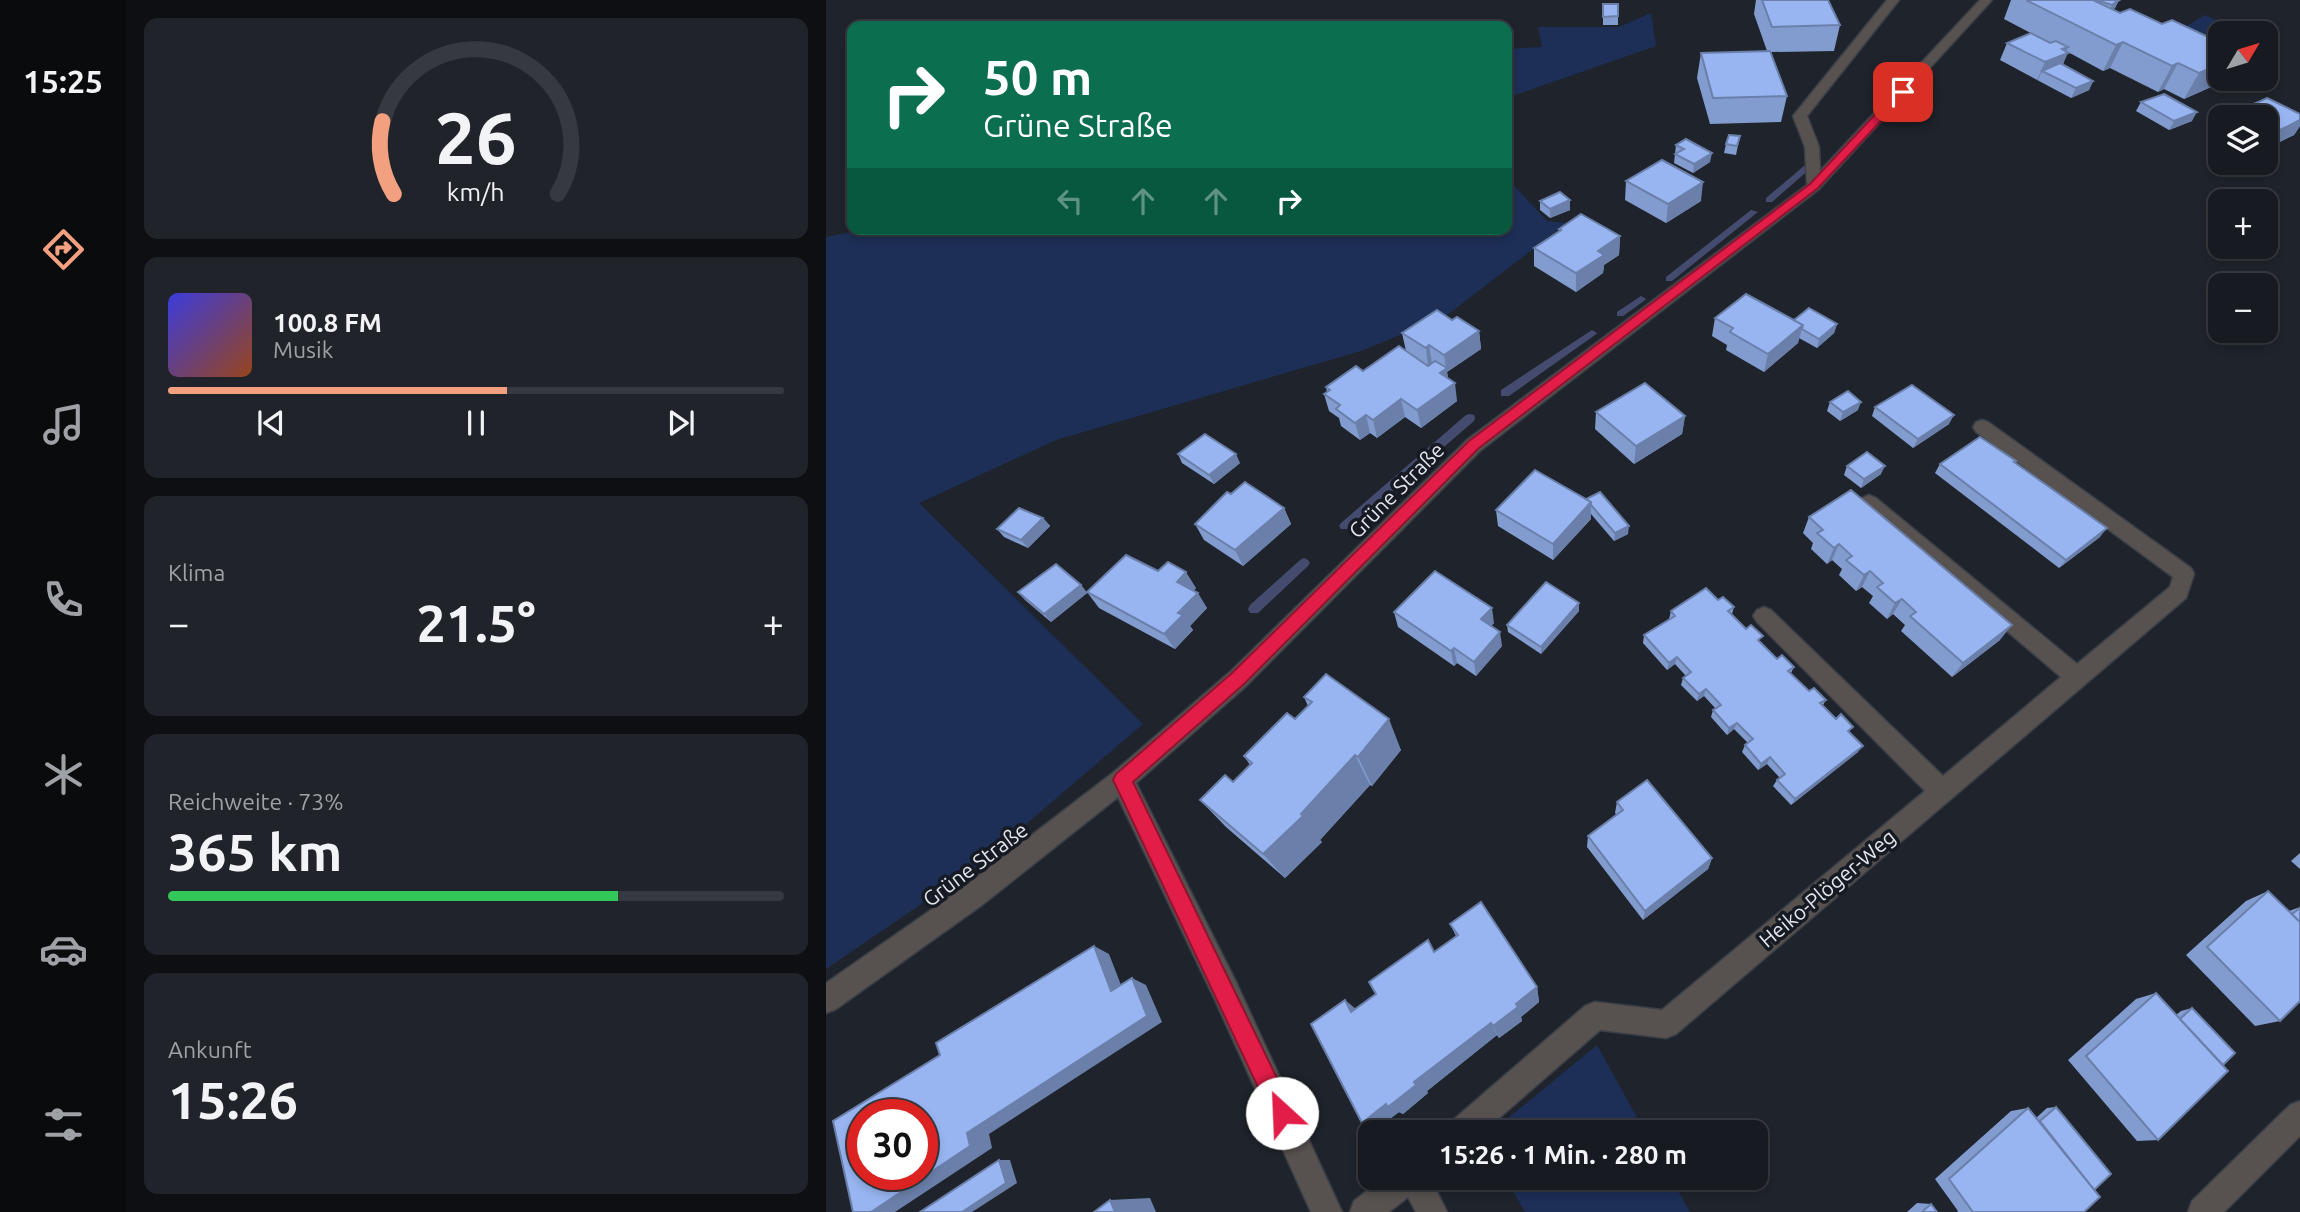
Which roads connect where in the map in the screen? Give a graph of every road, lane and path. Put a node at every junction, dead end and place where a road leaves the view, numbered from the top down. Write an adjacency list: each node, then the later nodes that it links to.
1 (1892, 0): 3 (street)
2 (1986, 0): 3 (street, Grüne Straße)
3 (1814, 186): 8 (street, Grüne Straße)
4 (1982, 427): 7 (street, Heiko-Plöger-Weg)
5 (1869, 503): 7 (street)
6 (1764, 616): 9 (street)
7 (2078, 678): 9 (street, Heiko-Plöger-Weg)
8 (1122, 780): 10 (street, Grüne Straße); 15 (street)
9 (1942, 792): 12 (street, Heiko-Plöger-Weg)
10 (826, 999)
11 (2300, 1115): 18 (street)
12 (1475, 1120)
13 (1393, 1190): 16 (street)
14 (1420, 1190): 17 (street)
15 (1327, 1212)
16 (1365, 1212)
17 (1432, 1212)
18 (2203, 1212)

